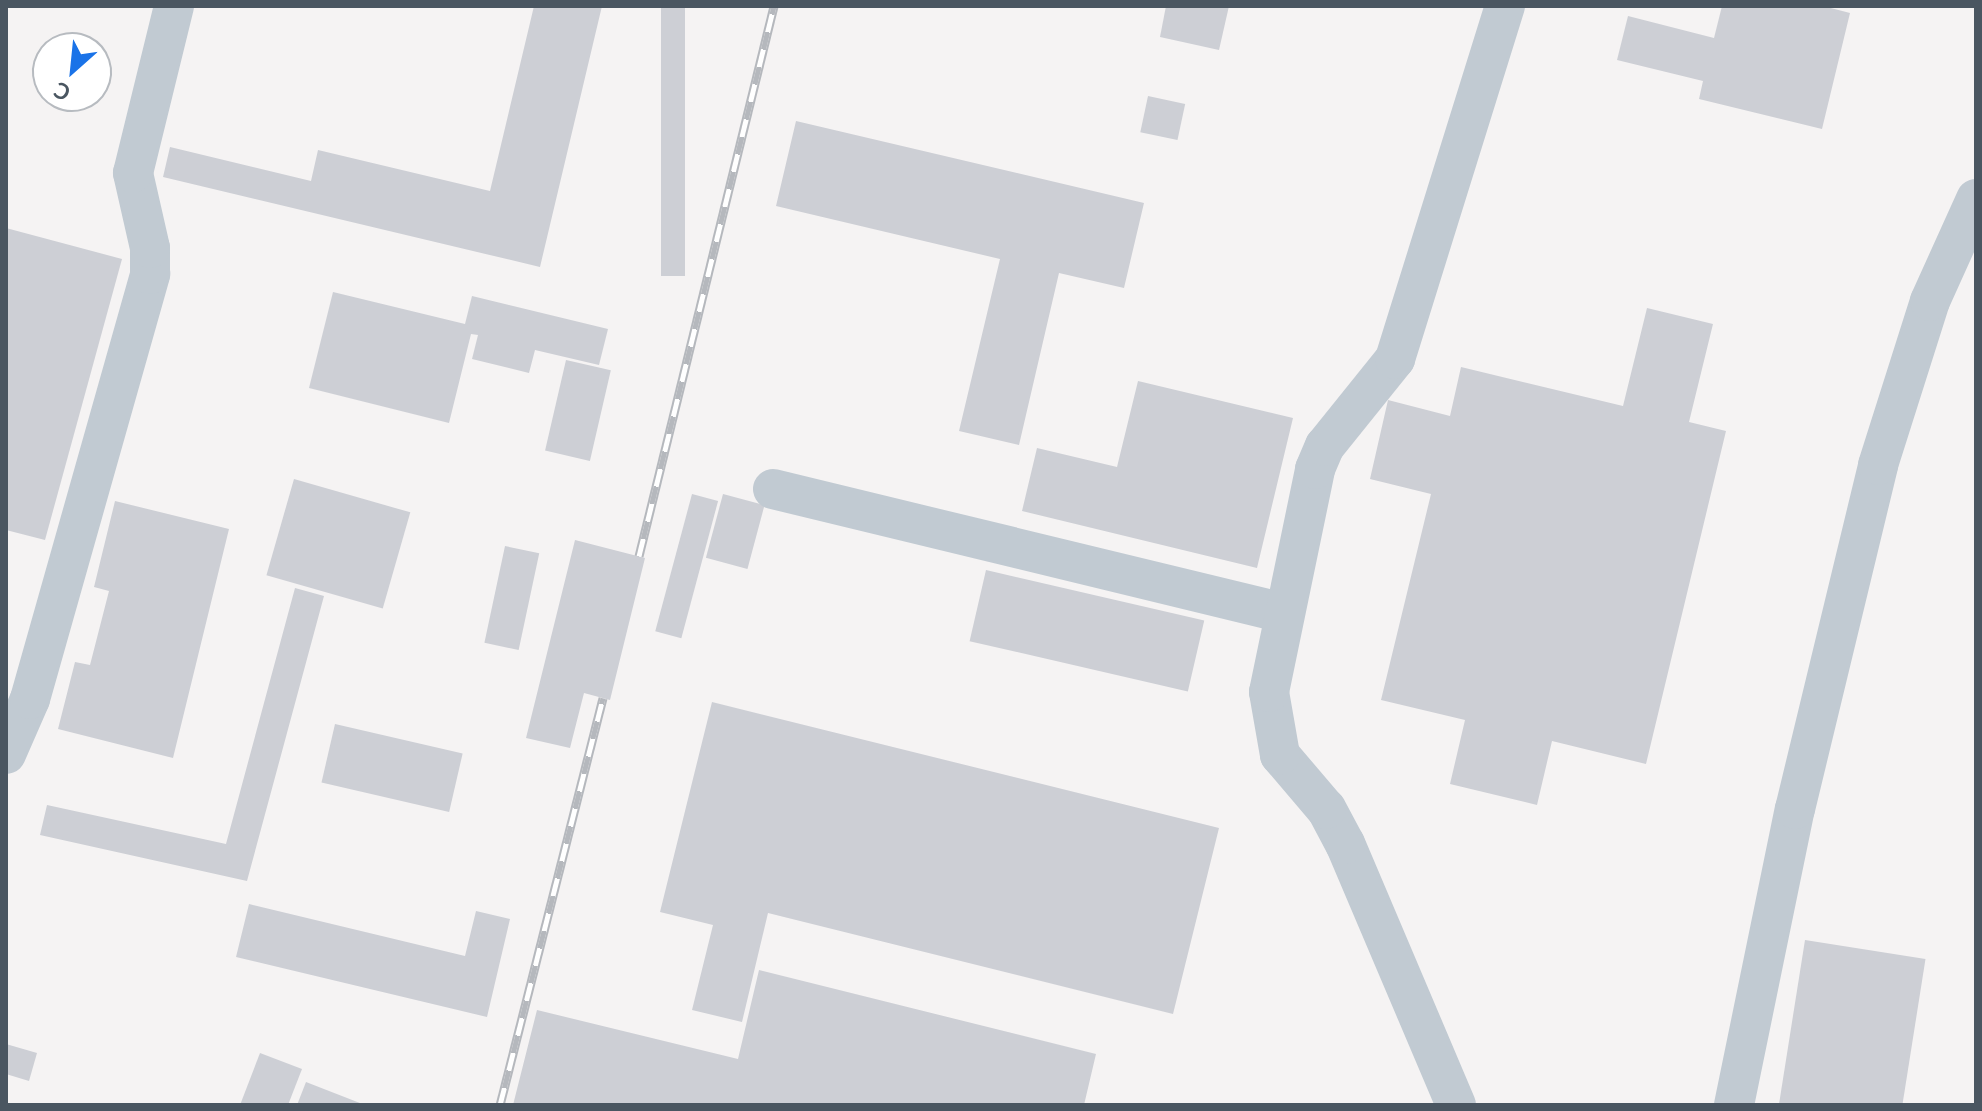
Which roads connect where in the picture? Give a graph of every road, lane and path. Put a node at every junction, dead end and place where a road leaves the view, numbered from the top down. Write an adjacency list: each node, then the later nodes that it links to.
1 (174, 6): 6 (lane)
2 (1505, 6): 5 (lane)
3 (1976, 199): 8 (lane)
4 (773, 489): 5 (lane)
5 (1284, 613): 7 (lane)
6 (6, 754)
7 (1456, 1105)
8 (1734, 1105)

